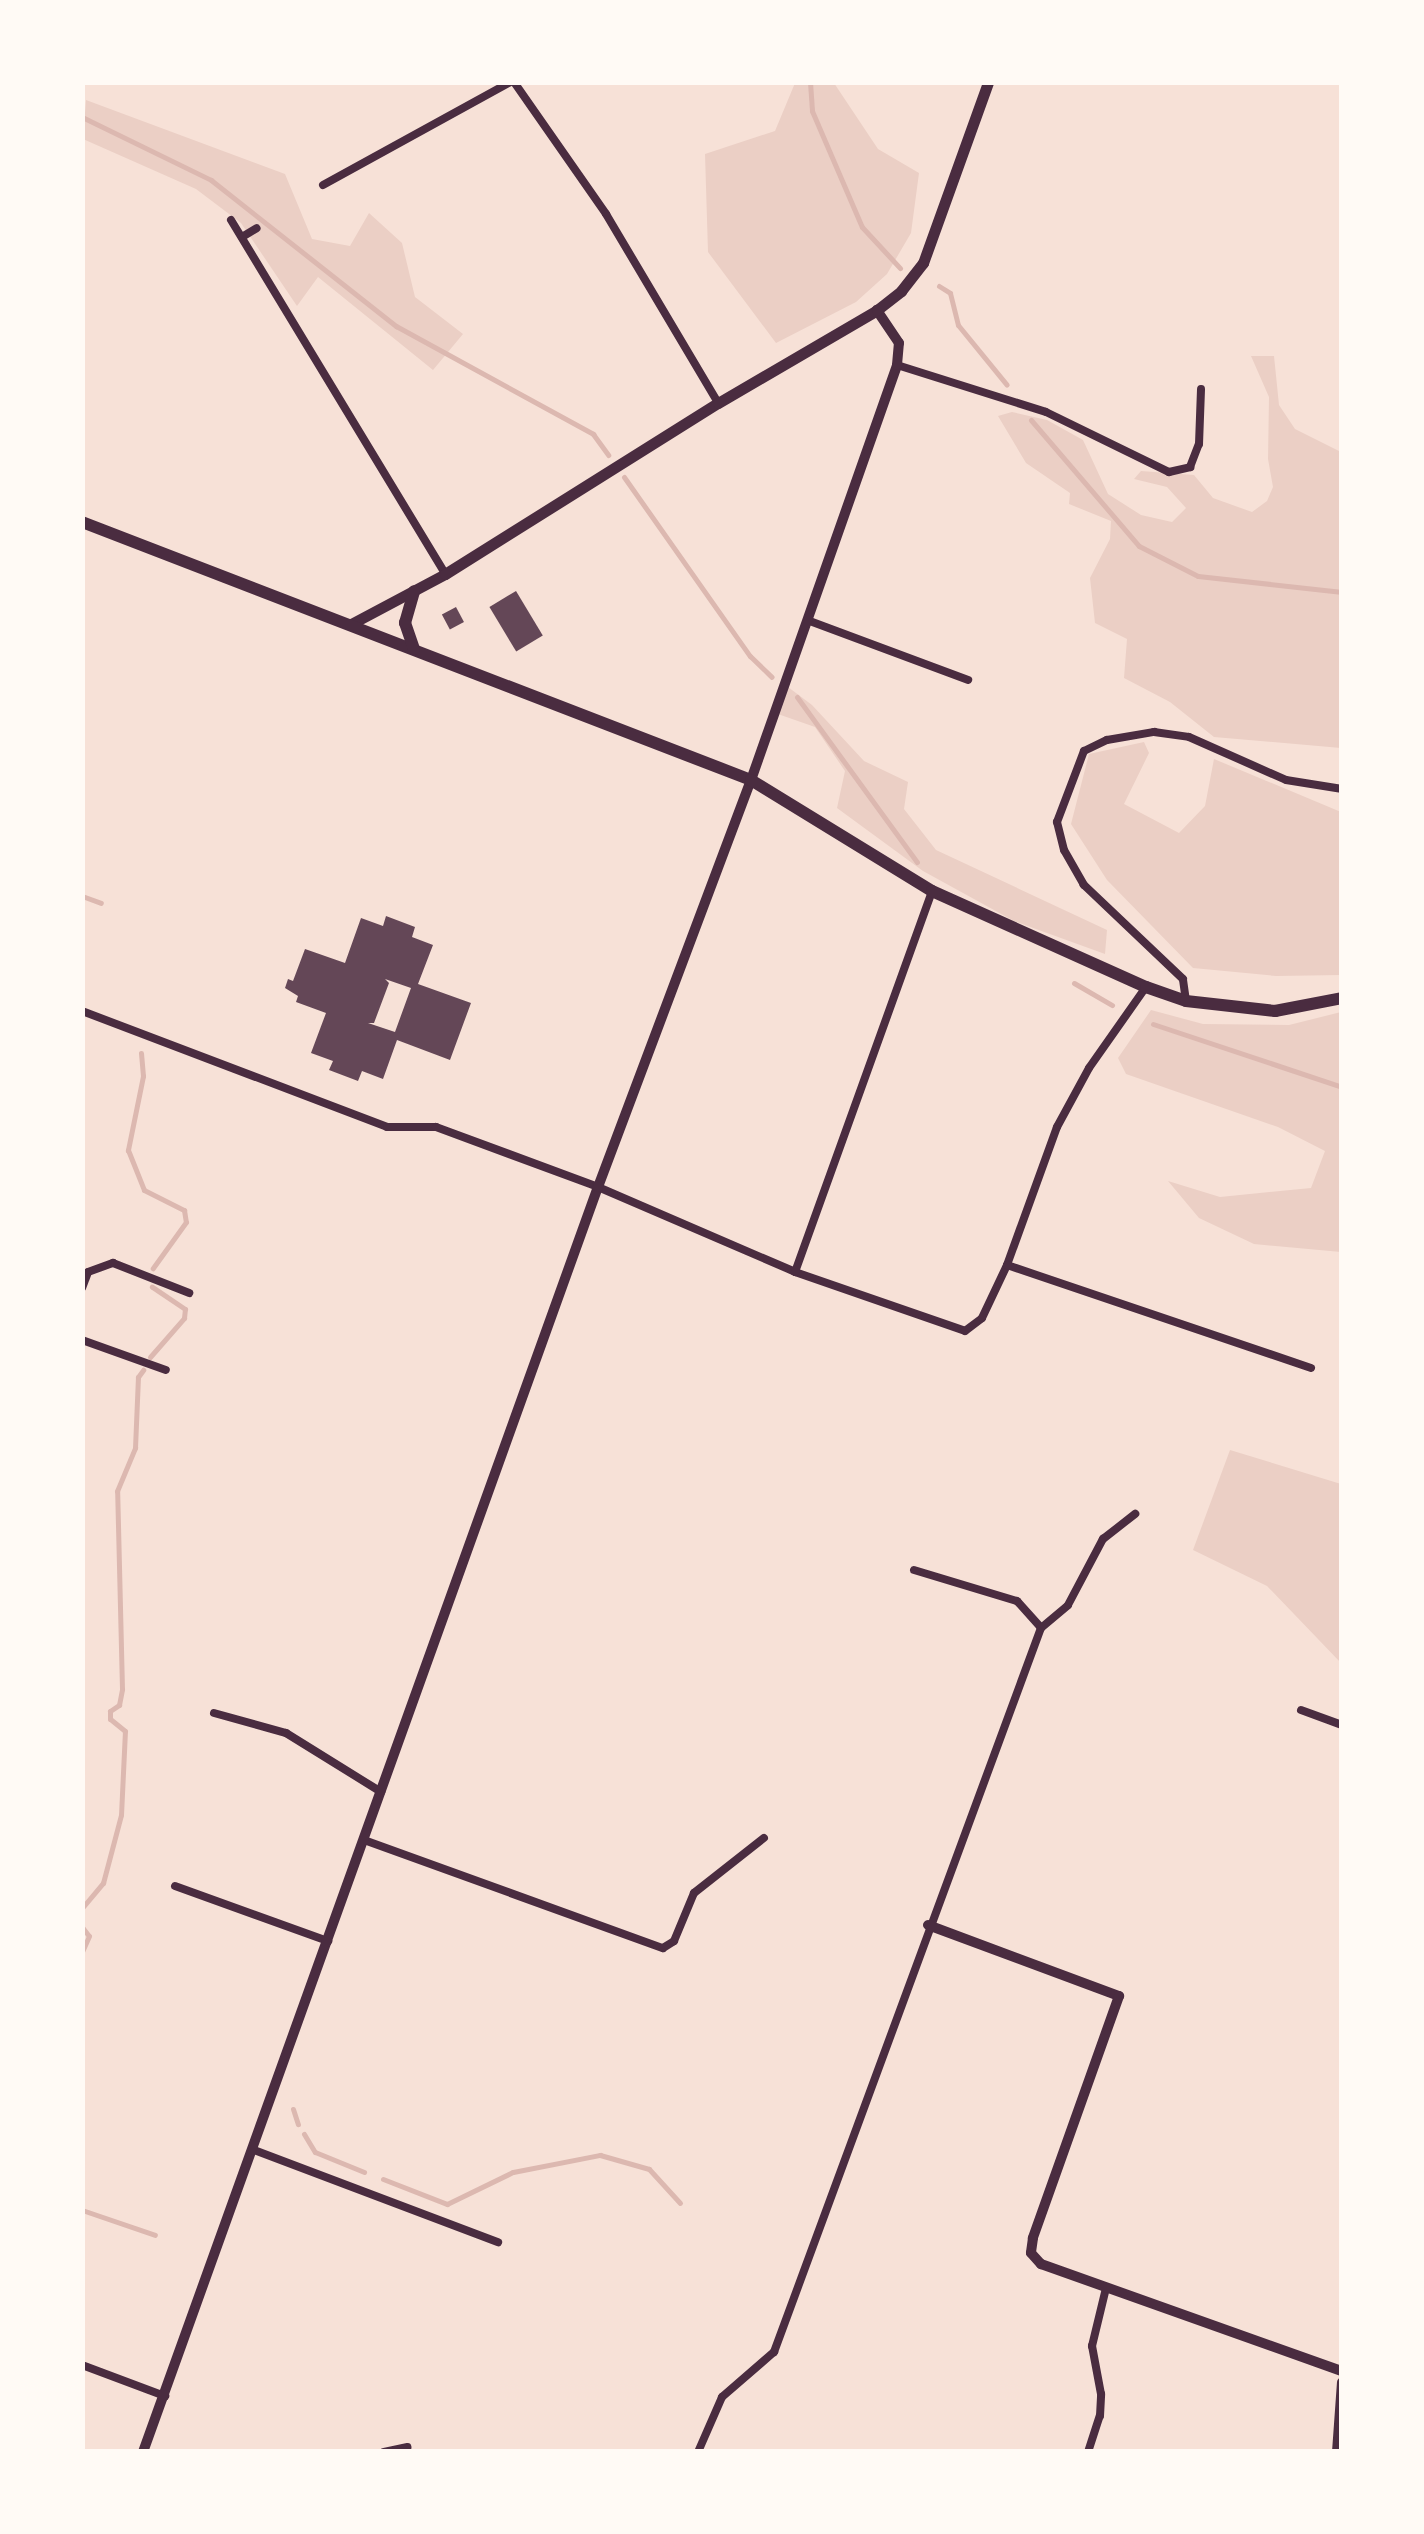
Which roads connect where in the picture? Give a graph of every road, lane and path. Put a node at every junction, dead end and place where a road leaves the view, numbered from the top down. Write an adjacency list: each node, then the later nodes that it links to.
1 (512, 82): 3 (street); 10 (street)
2 (988, 82): 7 (main road)
3 (324, 186)
4 (231, 220): 6 (street)
5 (257, 228): 6 (street)
6 (242, 237): 12 (street)
7 (877, 310): 8 (street); 10 (main road)
8 (897, 364): 9 (street); 14 (street)
9 (1201, 389)
10 (718, 403): 12 (main road)
11 (82, 522): 15 (main road)
12 (445, 574): 13 (main road)
13 (414, 590): 15 (main road); 16 (main road)
14 (808, 620): 17 (street); 18 (street)
15 (350, 624): 16 (main road)
16 (414, 649): 18 (main road)
17 (968, 680)
18 (751, 780): 20 (main road); 25 (street)
19 (1342, 788): 23 (street)
20 (932, 892): 21 (main road); 28 (street)
21 (1146, 987): 23 (main road); 26 (street)
22 (1342, 998): 23 (main road)
23 (1186, 1001)
24 (82, 1012): 25 (street)
25 (598, 1188): 28 (street); 40 (street)
26 (1008, 1265): 28 (street); 32 (street)
27 (85, 1271): 29 (street); 30 (street)
28 (795, 1272)
29 (82, 1288)
30 (189, 1292)
31 (82, 1340): 33 (street)
32 (1311, 1368)
33 (166, 1370)
34 (1135, 1514): 36 (street)
35 (914, 1570): 36 (street)
36 (1041, 1628): 44 (street)
37 (1301, 1710): 39 (street)
38 (214, 1713): 40 (street)
39 (1342, 1725)
40 (382, 1792): 42 (street)
41 (764, 1838): 42 (street)
42 (364, 1840): 45 (street)
43 (176, 1886): 45 (street)
44 (928, 1925): 48 (street); 56 (street)
45 (328, 1941): 46 (street)
46 (254, 2150): 47 (street); 52 (street)
47 (498, 2242)
48 (1106, 2288): 50 (street); 57 (street)
49 (82, 2366): 52 (street)
50 (1342, 2371)
51 (1342, 2382): 58 (street)
52 (165, 2396): 54 (street)
53 (407, 2447): 55 (street)
54 (143, 2452)
55 (384, 2452)
56 (698, 2452)
57 (1088, 2452)
58 (1337, 2452)

